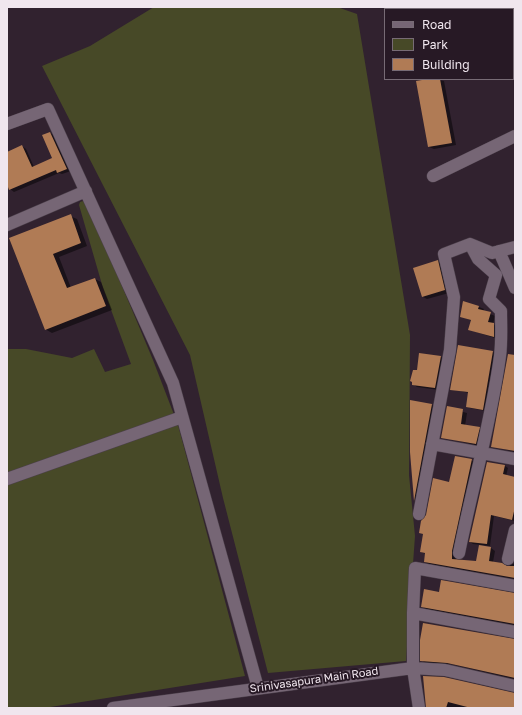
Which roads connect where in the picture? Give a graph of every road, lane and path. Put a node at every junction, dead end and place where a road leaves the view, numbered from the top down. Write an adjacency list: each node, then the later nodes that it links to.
1 (7, 124): 4 (street)
2 (515, 136): 3 (street)
3 (433, 176)
4 (86, 191): 5 (street); 10 (street)
5 (7, 225)
6 (470, 244): 8 (street); 11 (street); 12 (street)
7 (515, 247): 8 (street)
8 (499, 251): 9 (street)
9 (515, 288)
10 (182, 417): 14 (street); 24 (street)
11 (432, 444): 12 (street); 15 (street)
12 (482, 453): 13 (street); 17 (street)
13 (515, 459)
14 (7, 479)
15 (420, 514)
16 (515, 530): 18 (street)
17 (459, 553)
18 (508, 559)
19 (515, 586): 20 (street)
20 (413, 613): 21 (street); 22 (street)
21 (515, 632)
22 (413, 668): 23 (street, Srinivasapura Main Road); 24 (street, Srinivasapura Main Road); 27 (street)
23 (515, 686)
24 (258, 688): 25 (street, Srinivasapura Main Road)
25 (179, 704): 26 (street, Srinivasapura Main Road)
26 (113, 708)
27 (419, 708)

